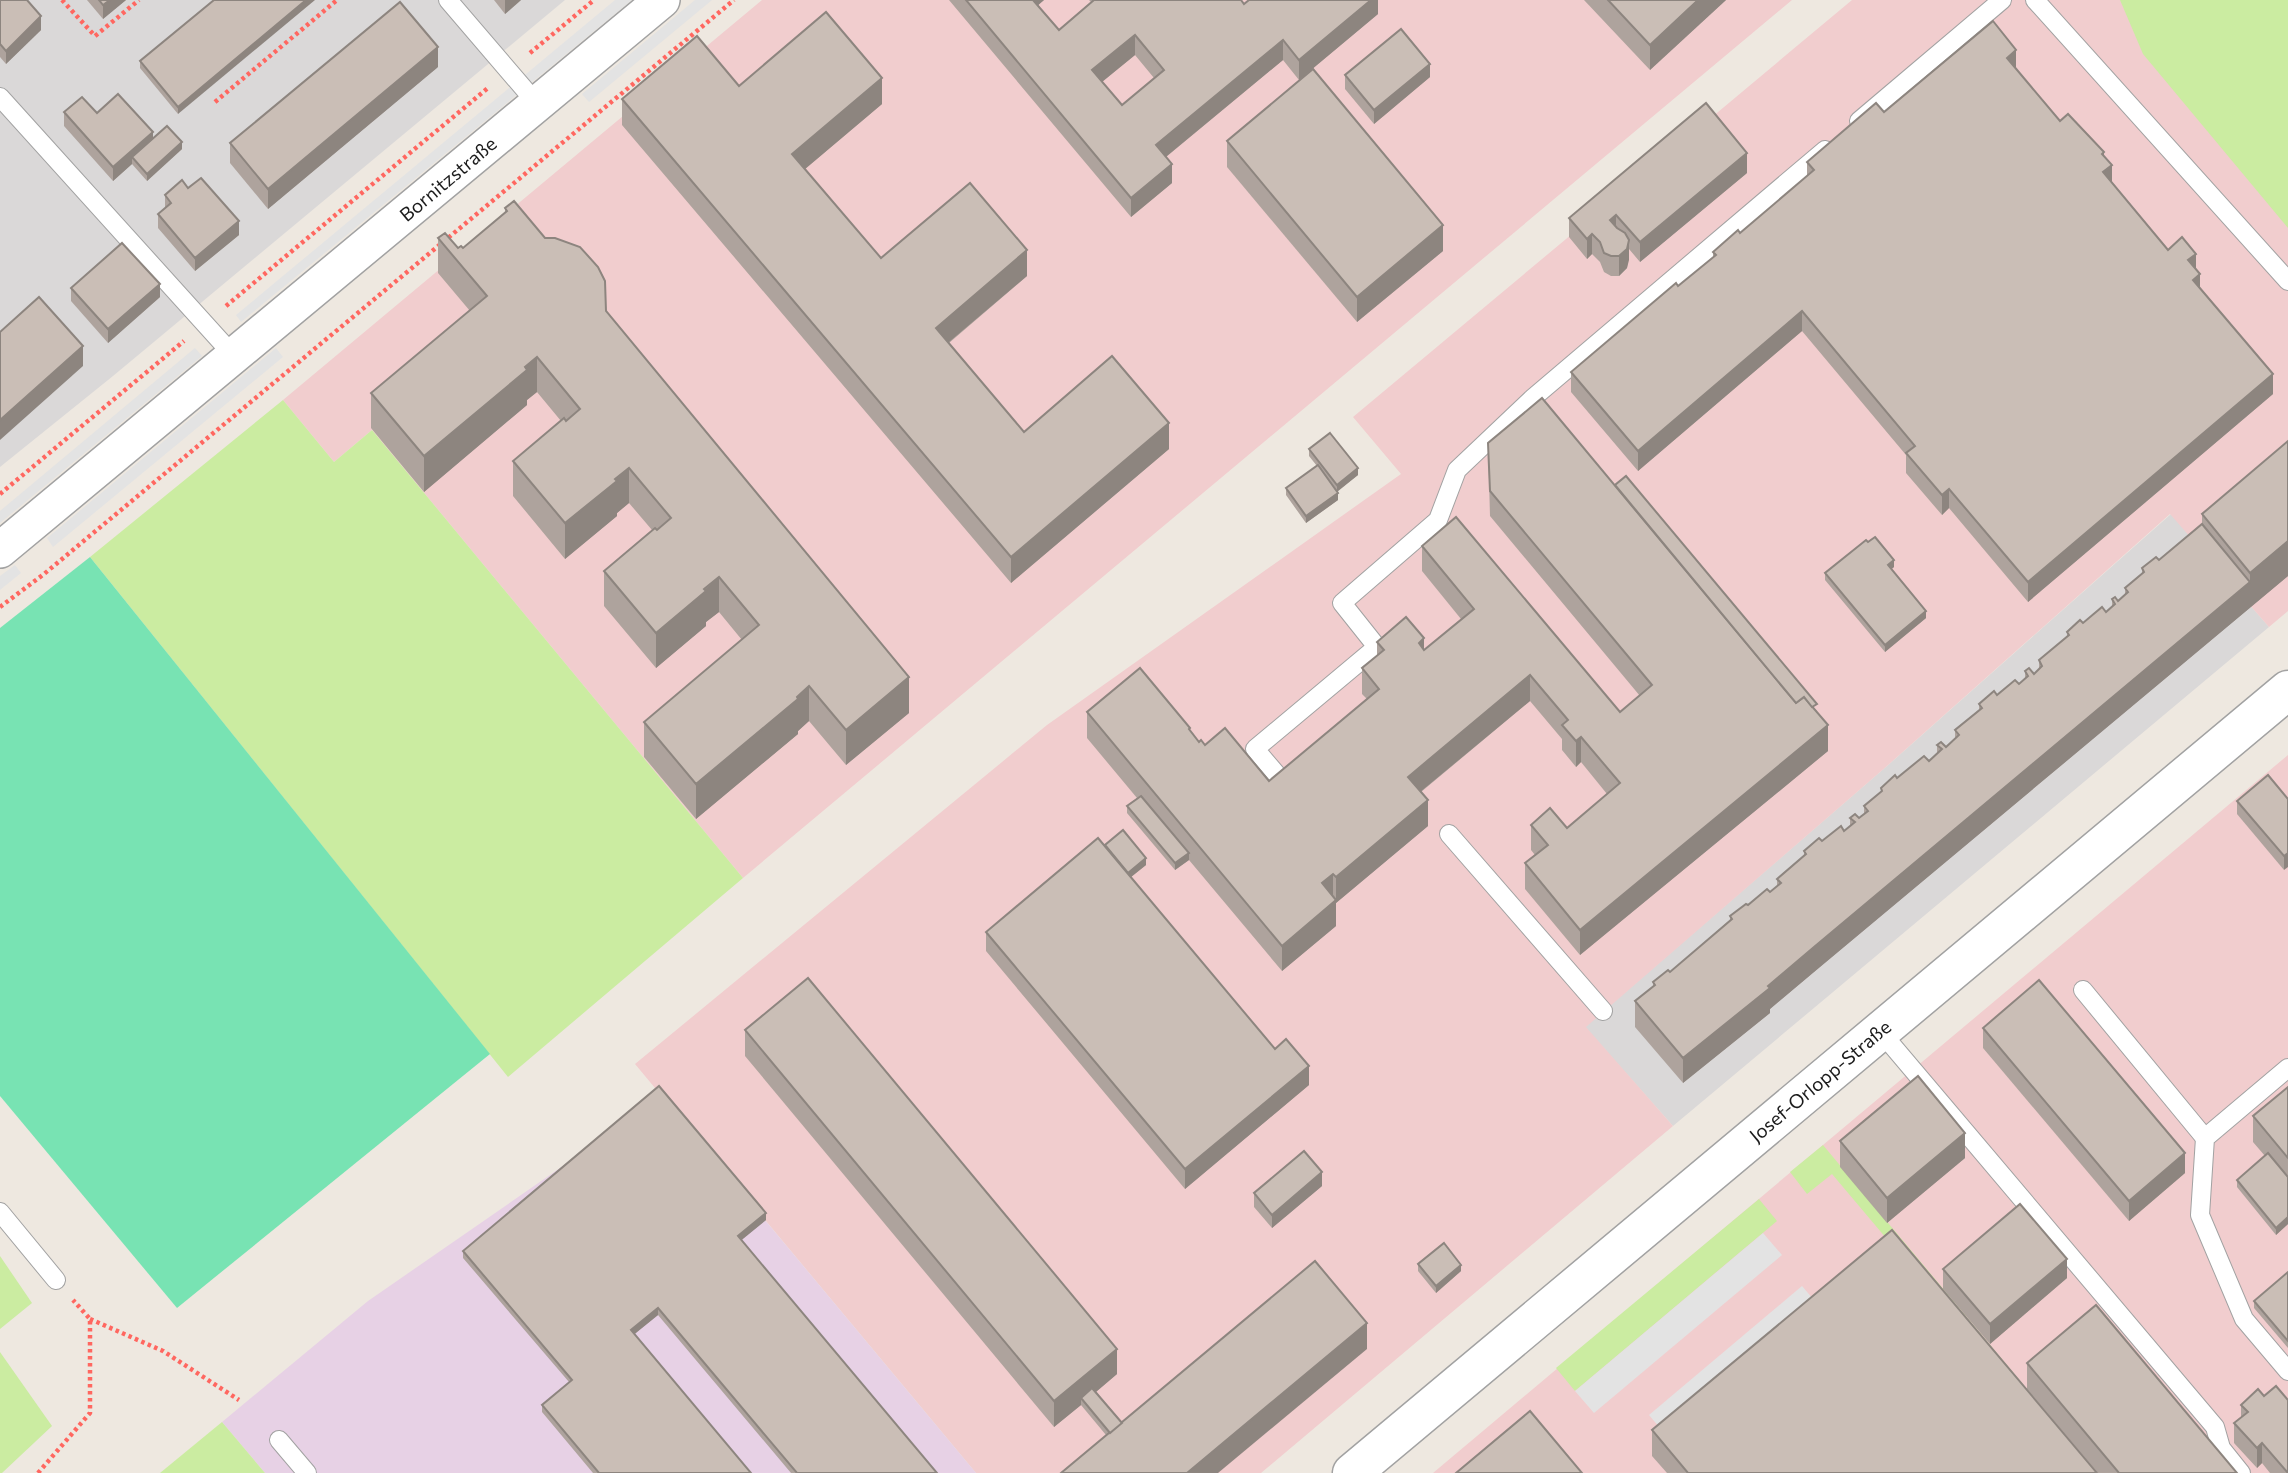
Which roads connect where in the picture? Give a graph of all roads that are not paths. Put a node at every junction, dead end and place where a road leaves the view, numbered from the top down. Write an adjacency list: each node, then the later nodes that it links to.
1 (448, 0): 6 (lane)
2 (662, 0): 6 (street, Bornitzstraße)
3 (2001, 0): 11 (lane)
4 (2035, 0): 7 (lane)
5 (0, 97): 8 (lane)
6 (538, 105): 8 (street, Bornitzstraße)
7 (2288, 281)
8 (234, 356): 9 (street, Bornitzstraße)
9 (0, 550)
10 (2288, 690): 15 (street, Josef-Orlopp-Straße)
11 (1284, 783)
12 (1449, 834): 14 (lane)
13 (2083, 990): 17 (lane)
14 (1603, 1011)
15 (1881, 1031): 23 (street, Josef-Orlopp-Straße); 24 (lane)
16 (2288, 1068): 17 (lane)
17 (2205, 1138): 20 (lane)
18 (0, 1212): 19 (lane)
19 (57, 1280)
20 (2288, 1371)
21 (279, 1440): 22 (lane)
22 (307, 1473)
23 (1352, 1473)
24 (2241, 1473)

